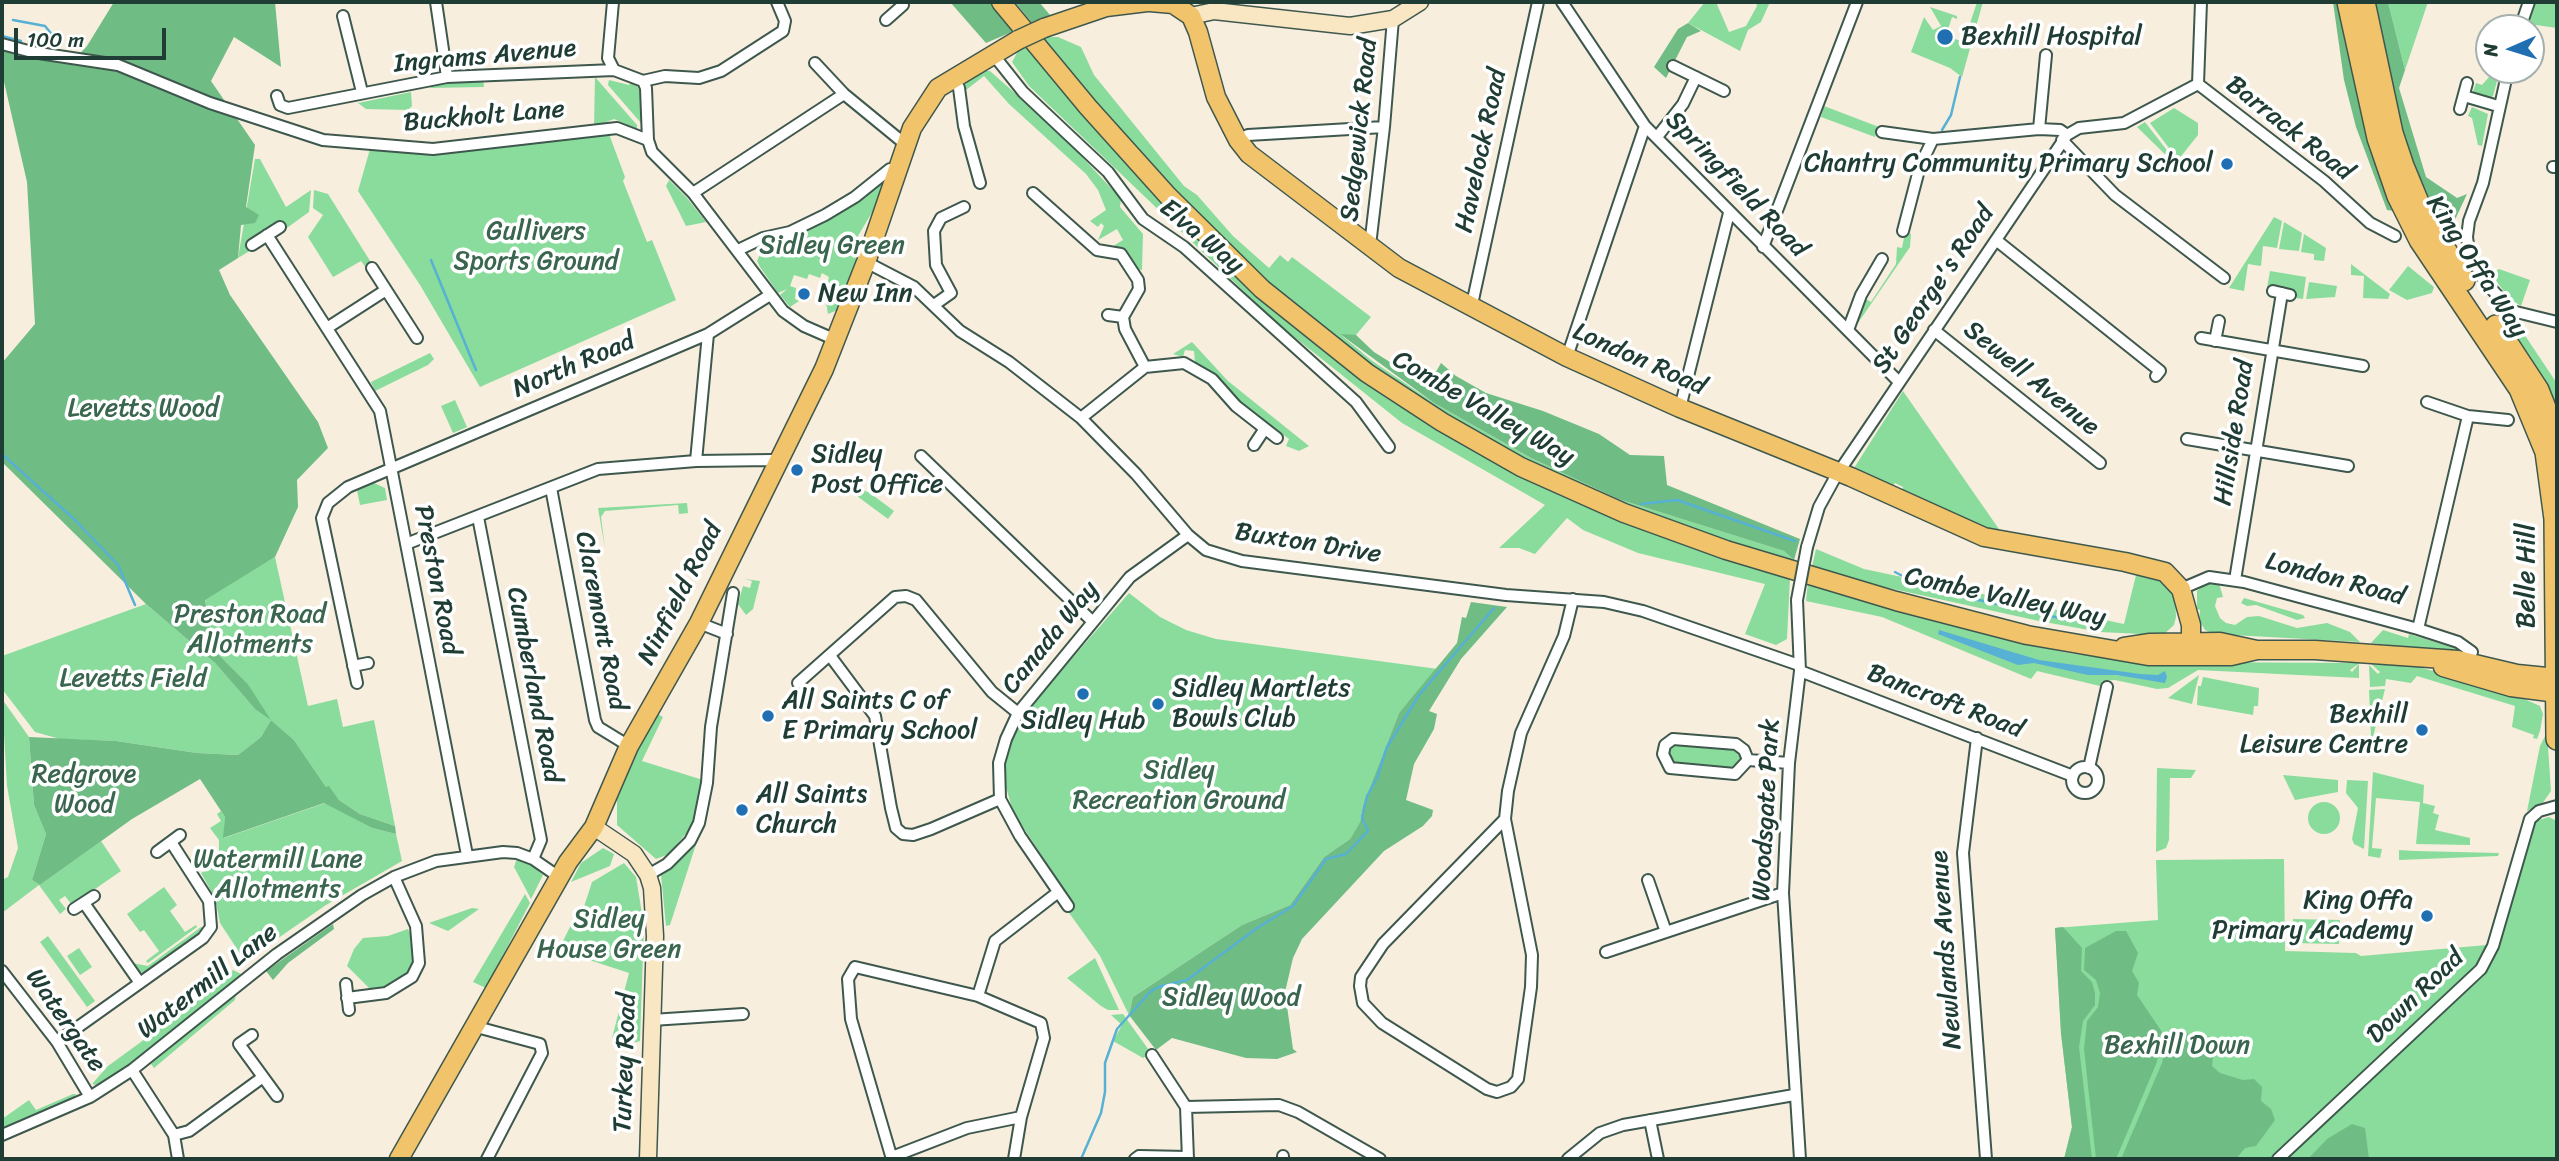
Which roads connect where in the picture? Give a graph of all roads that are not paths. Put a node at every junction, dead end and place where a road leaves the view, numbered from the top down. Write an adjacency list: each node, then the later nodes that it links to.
1 (436, 2): 28 (street)
2 (613, 2): 25 (street)
3 (777, 2): 29 (street)
4 (1000, 2): 128 (main road, Combe Valley Way)
5 (1149, 2): 13 (main road, Ninfield Road); 17 (main road)
6 (1420, 2): 18 (street)
7 (1538, 2): 77 (street, Havelock Road)
8 (1562, 2): 40 (street, Springfield Road)
9 (1857, 2): 67 (street)
10 (2200, 2): 31 (street, Barrack Road)
11 (2348, 2): 115 (highway, King Offa Way)
12 (2364, 2): 103 (highway, King Offa Way)
13 (1105, 4): 15 (main road, Ninfield Road)
14 (905, 7): 19 (street)
15 (1074, 9): 21 (main road, Ninfield Road, bridge)
16 (343, 16): 34 (street, Ingrams Avenue)
17 (1191, 16): 18 (street); 48 (main road, London Road)
18 (1393, 19): 41 (street, Sedgewick Road)
19 (886, 20)
20 (2, 44): 47 (street, Buckholt Lane)
21 (992, 53): 26 (main road, Ninfield Road); 106 (street, Elva Way)
22 (2046, 55): 42 (street)
23 (814, 64): 35 (street)
24 (1674, 66): 27 (street)
25 (614, 70): 28 (street, Ingrams Avenue); 29 (street)
26 (953, 77): 49 (main road, Ninfield Road); 51 (street)
27 (1696, 77): 33 (street); 45 (street)
28 (447, 78): 34 (street, Ingrams Avenue)
29 (643, 81): 47 (street)
30 (2466, 83): 37 (street)
31 (2198, 84): 44 (street); 60 (street, Barrack Road)
32 (2504, 84): 38 (street)
33 (1724, 91)
34 (362, 92): 36 (street, Ingrams Avenue)
35 (844, 94): 49 (street); 52 (street)
36 (277, 96)
37 (2464, 96): 38 (street); 39 (street)
38 (2498, 106): 81 (street)
39 (2459, 109)
40 (1645, 126): 45 (street, Springfield Road); 91 (street)
41 (1384, 127): 48 (street); 66 (street, Sedgewick Road)
42 (2039, 129): 44 (street); 46 (street)
43 (1882, 132): 46 (street)
44 (2065, 137): 64 (street, St George's Road); 72 (street)
45 (1657, 138): 57 (street, Springfield Road)
46 (1933, 139): 61 (street)
47 (648, 140): 52 (street)
48 (1238, 140): 66 (main road, London Road)
49 (905, 144): 50 (main road, Ninfield Road)
50 (897, 171): 68 (street); 70 (main road, Ninfield Road)
51 (979, 183)
52 (693, 193): 68 (street)
53 (1032, 193): 56 (street)
54 (1061, 200): 56 (street)
55 (964, 208): 76 (street)
56 (1052, 210): 63 (street)
57 (1729, 213): 67 (street, Springfield Road); 97 (street)
58 (281, 227): 62 (street)
59 (1093, 229): 63 (street)
60 (2390, 230)
61 (1903, 232)
62 (267, 235): 65 (street); 82 (street, Preston Road)
63 (1085, 239): 79 (street)
64 (1996, 240): 84 (street, St George's Road); 94 (street)
65 (252, 245)
66 (1367, 245): 77 (main road, London Road)
67 (1763, 247): 83 (street, Springfield Road)
68 (738, 250): 75 (street)
69 (1882, 259): 83 (street)
70 (866, 262): 76 (street, Buxton Drive); 88 (main road, Ninfield Road)
71 (372, 268): 73 (street)
72 (2224, 278)
73 (386, 290): 82 (street); 86 (street)
74 (2282, 293): 90 (street, Hillside Road)
75 (770, 295): 85 (street, North Road); 88 (street)
76 (934, 305): 99 (street, Buxton Drive)
77 (1471, 309): 91 (main road, London Road)
78 (1108, 315): 79 (street)
79 (1124, 317): 93 (street)
80 (2219, 321): 89 (street)
81 (2557, 322)
82 (327, 328): 113 (street, Preston Road)
83 (1848, 330): 95 (street, Springfield Road)
84 (1934, 330): 95 (street, St George's Road); 110 (street, Sewell Avenue)
85 (708, 334): 109 (street); 113 (street, North Road)
86 (417, 338)
87 (2201, 338): 89 (street)
88 (836, 340): 111 (main road, Ninfield Road)
89 (2215, 341): 90 (street)
90 (2272, 350): 92 (street); 107 (street, Hillside Road)
91 (1567, 357): 97 (main road, London Road)
92 (2363, 366)
93 (1145, 367): 99 (street); 101 (street)
94 (2156, 376)
95 (1899, 382): 114 (street, St George's Road)
96 (2427, 402): 98 (street)
97 (1680, 408): 114 (main road, London Road)
98 (2468, 416): 100 (street); 126 (street)
99 (1081, 418): 118 (street, Buxton Drive)
100 (2508, 420)
101 (1264, 430): 102 (street); 105 (street)
102 (1277, 438)
103 (2557, 438)
104 (2187, 439): 107 (street)
105 (1254, 445)
106 (1389, 447)
107 (2255, 450): 112 (street); 120 (street, Hillside Road)
108 (921, 456): 124 (street)
109 (696, 461): 111 (street); 116 (street)
110 (2100, 462)
111 (777, 463): 125 (main road, Ninfield Road)
112 (2348, 466)
113 (390, 469): 119 (street, Preston Road); 132 (street, North Road)
114 (1839, 472): 122 (main road, London Road); 133 (street, Woodsgate Park, bridge)
115 (2551, 475): 136 (highway, Belle Hill)
116 (551, 488): 117 (street); 141 (street, Claremont Road)
117 (478, 517): 119 (street); 152 (street, Cumberland Road)
118 (1188, 535): 123 (street, Buxton Drive); 124 (street, Canada Way)
119 (406, 544): 151 (street, Preston Road)
120 (2235, 580): 122 (street, London Road); 126 (street, London Road)
121 (733, 593): 127 (street)
122 (2183, 598): 128 (main road)
123 (1573, 599): 133 (street, Buxton Drive); 148 (street)
124 (1093, 622): 138 (street, Canada Way)
125 (699, 623): 127 (street); 141 (main road, Ninfield Road)
126 (2418, 629): 129 (street, London Road)
127 (727, 634): 153 (street)
128 (2184, 647): 136 (main road, Combe Valley Way)
129 (2472, 653)
130 (831, 657): 135 (street); 138 (street); 146 (street)
131 (368, 663): 132 (street)
132 (353, 666): 134 (street)
133 (1800, 668): 139 (street, Bancroft Road); 143 (street, Woodsgate Park)
134 (357, 683)
135 (798, 683)
136 (2556, 686): 140 (highway, Belle Hill)
137 (2107, 687): 144 (street, Bancroft Road)
138 (1018, 713): 146 (street, Canada Way)
139 (1977, 738): 145 (street, Bancroft Road); 197 (street, Newlands Avenue)
140 (2557, 739)
141 (629, 746): 149 (main road, Ninfield Road)
142 (1748, 760): 142 (street); 143 (street)
143 (1789, 763): 158 (street, Woodsgate Park)
144 (2089, 768): 145 (street); 145 (street, Bancroft Road)
145 (2073, 776)
146 (1000, 799): 157 (street, Canada Way)
147 (2557, 806): 198 (street, Down Road)
148 (1505, 819): 148 (street)
149 (594, 827): 153 (street, Turkey Road); 155 (main road, Ninfield Road)
150 (157, 852): 164 (street)
151 (467, 855): 152 (street, Watermill Lane); 154 (street, Watermill Lane)
152 (533, 859): 155 (street, Watermill Lane)
153 (648, 875): 170 (street, Turkey Road)
154 (394, 877): 167 (street); 175 (street, Watermill Lane)
155 (559, 877): 171 (main road, Ninfield Road)
156 (1648, 880): 161 (street)
157 (1057, 893): 160 (street, Canada Way); 166 (street)
158 (1783, 893): 161 (street); 177 (street, Woodsgate Park)
159 (84, 903): 164 (street)
160 (1068, 906)
161 (1666, 932): 162 (street)
162 (1606, 952)
163 (2, 971): 173 (street, Watergate)
164 (140, 983): 173 (street)
165 (346, 984): 167 (street)
166 (978, 996): 181 (street); 185 (street)
167 (347, 998): 168 (street)
168 (349, 1010)
169 (743, 1014): 170 (street)
170 (652, 1020): 190 (street, Turkey Road)
171 (473, 1027): 188 (main road, Ninfield Road); 189 (street)
172 (252, 1035): 176 (street)
173 (57, 1042): 179 (street, Watergate)
174 (1152, 1055): 180 (street)
175 (132, 1070): 179 (street, Watermill Lane); 183 (street)
176 (263, 1077): 178 (street); 183 (street)
177 (1794, 1095): 182 (street); 196 (street, Woodsgate Park)
178 (277, 1096)
179 (90, 1097): 184 (street, Watermill Lane)
180 (1185, 1107): 186 (street); 193 (street)
181 (1021, 1117): 185 (street); 191 (street)
182 (1650, 1121): 194 (street); 195 (street)
183 (174, 1135): 187 (street)
184 (2, 1136)
185 (892, 1158)
186 (1188, 1158): 192 (street)
187 (178, 1159)
188 (399, 1159)
189 (487, 1159)
190 (648, 1159)
191 (1014, 1159)
192 (1135, 1159)
193 (1380, 1159)
194 (1568, 1159)
195 (1658, 1159)
196 (1800, 1159)
197 (1986, 1159)
198 (2278, 1159)

